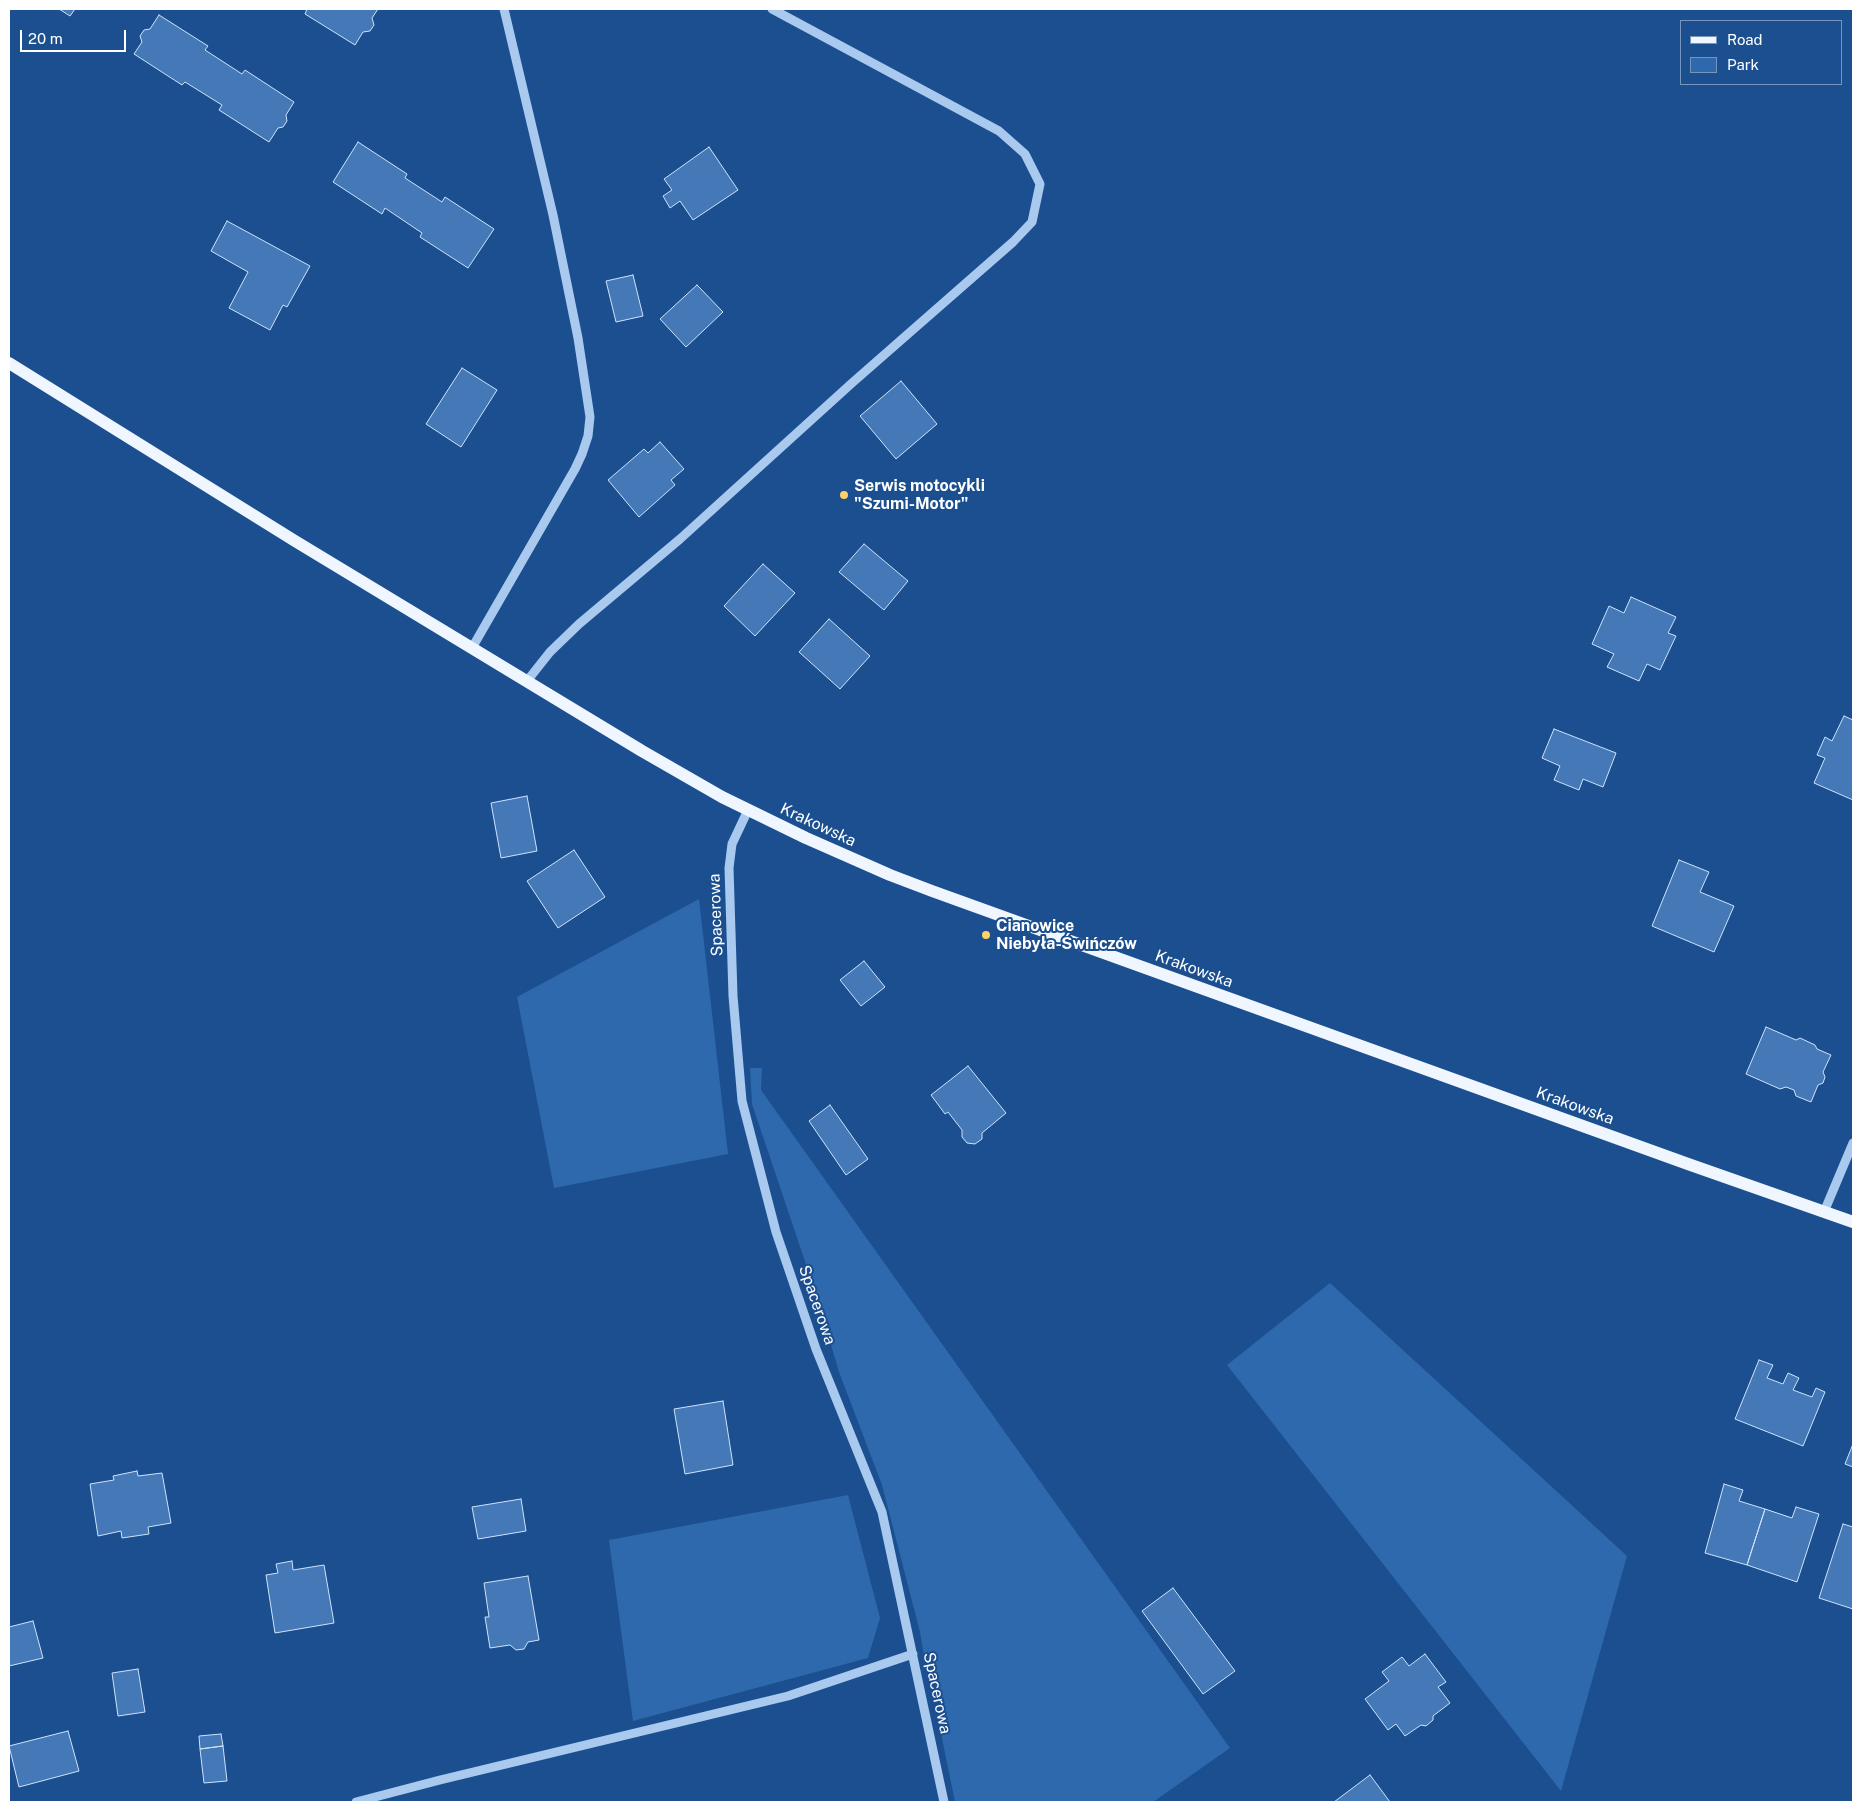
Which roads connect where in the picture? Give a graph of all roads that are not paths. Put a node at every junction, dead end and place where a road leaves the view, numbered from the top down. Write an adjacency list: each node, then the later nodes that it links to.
1 (504, 9): 4 (street)
2 (772, 9): 5 (street)
3 (9, 363): 4 (main road, Krakowska)
4 (472, 648): 5 (main road, Krakowska)
5 (527, 681): 6 (main road, Krakowska)
6 (748, 810): 8 (main road, Krakowska); 10 (street, Spacerowa)
7 (1853, 1143): 8 (street)
8 (1824, 1212): 9 (main road, Krakowska)
9 (1853, 1222)
10 (913, 1654): 11 (street); 12 (street, Spacerowa)
11 (356, 1802)
12 (944, 1802)

